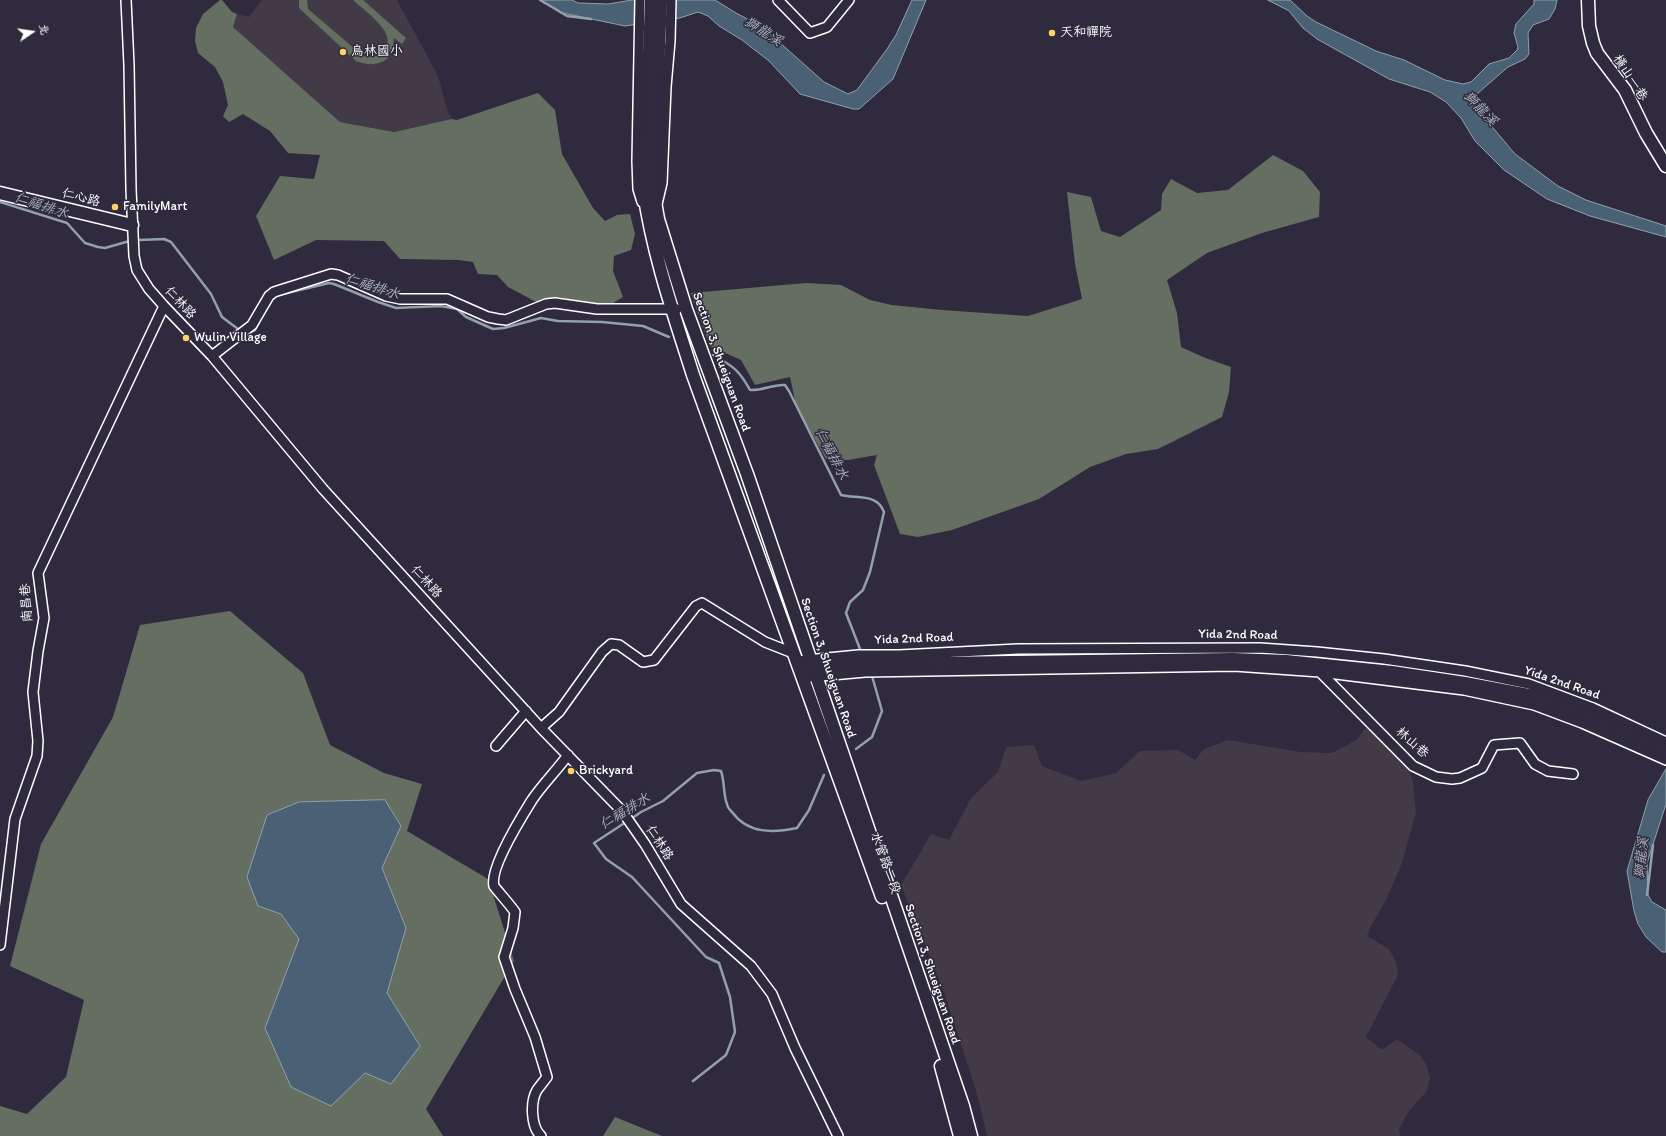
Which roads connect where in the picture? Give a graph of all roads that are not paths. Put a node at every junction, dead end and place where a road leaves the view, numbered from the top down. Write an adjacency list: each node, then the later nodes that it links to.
1 (126, 0): 12 (street, 仁林路)
2 (640, 0): 9 (street)
3 (650, 0): 9 (main road)
4 (661, 0): 9 (main road)
5 (671, 0): 9 (street)
6 (778, 0): 7 (street)
7 (849, 0)
8 (1588, 0): 10 (main road, 橫山一巷)
9 (655, 44): 14 (main road); 15 (main road, Section 3, Shueiguan Road)
10 (1666, 166)
11 (0, 193): 12 (main road, 仁心路)
12 (132, 230): 13 (street, 仁林路)
13 (164, 306): 16 (street, 仁林路); 30 (street, 南昌巷)
14 (672, 309): 15 (street); 16 (street); 18 (main road)
15 (686, 309): 19 (main road, Section 3, Shueiguan Road)
16 (212, 356): 21 (street, 仁林路)
17 (1317, 652): 19 (street, Yida 2nd Road); 20 (street); 22 (street, Yida 2nd Road)
18 (798, 665): 19 (main road, Yida 2nd Road); 23 (street); 33 (main road, 水管路二段)
19 (813, 668): 20 (main road, Yida 2nd Road); 34 (main road, Section 3, Shueiguan Road)
20 (1319, 668): 22 (main road, Yida 2nd Road); 29 (street, 林山巷)
21 (526, 711): 23 (street, 仁林路); 25 (street)
22 (1592, 717): 24 (street, Yida 2nd Road); 26 (main road, Yida 2nd Road); 28 (street, Yida 2nd Road)
23 (541, 728): 27 (street, 仁林路)
24 (1666, 742)
25 (496, 746)
26 (1666, 751)
27 (568, 755): 31 (street); 32 (street, 仁林路)
28 (1666, 760)
29 (1573, 774)
30 (0, 945)
31 (541, 1136)
32 (838, 1136)
33 (960, 1136)
34 (970, 1136)

